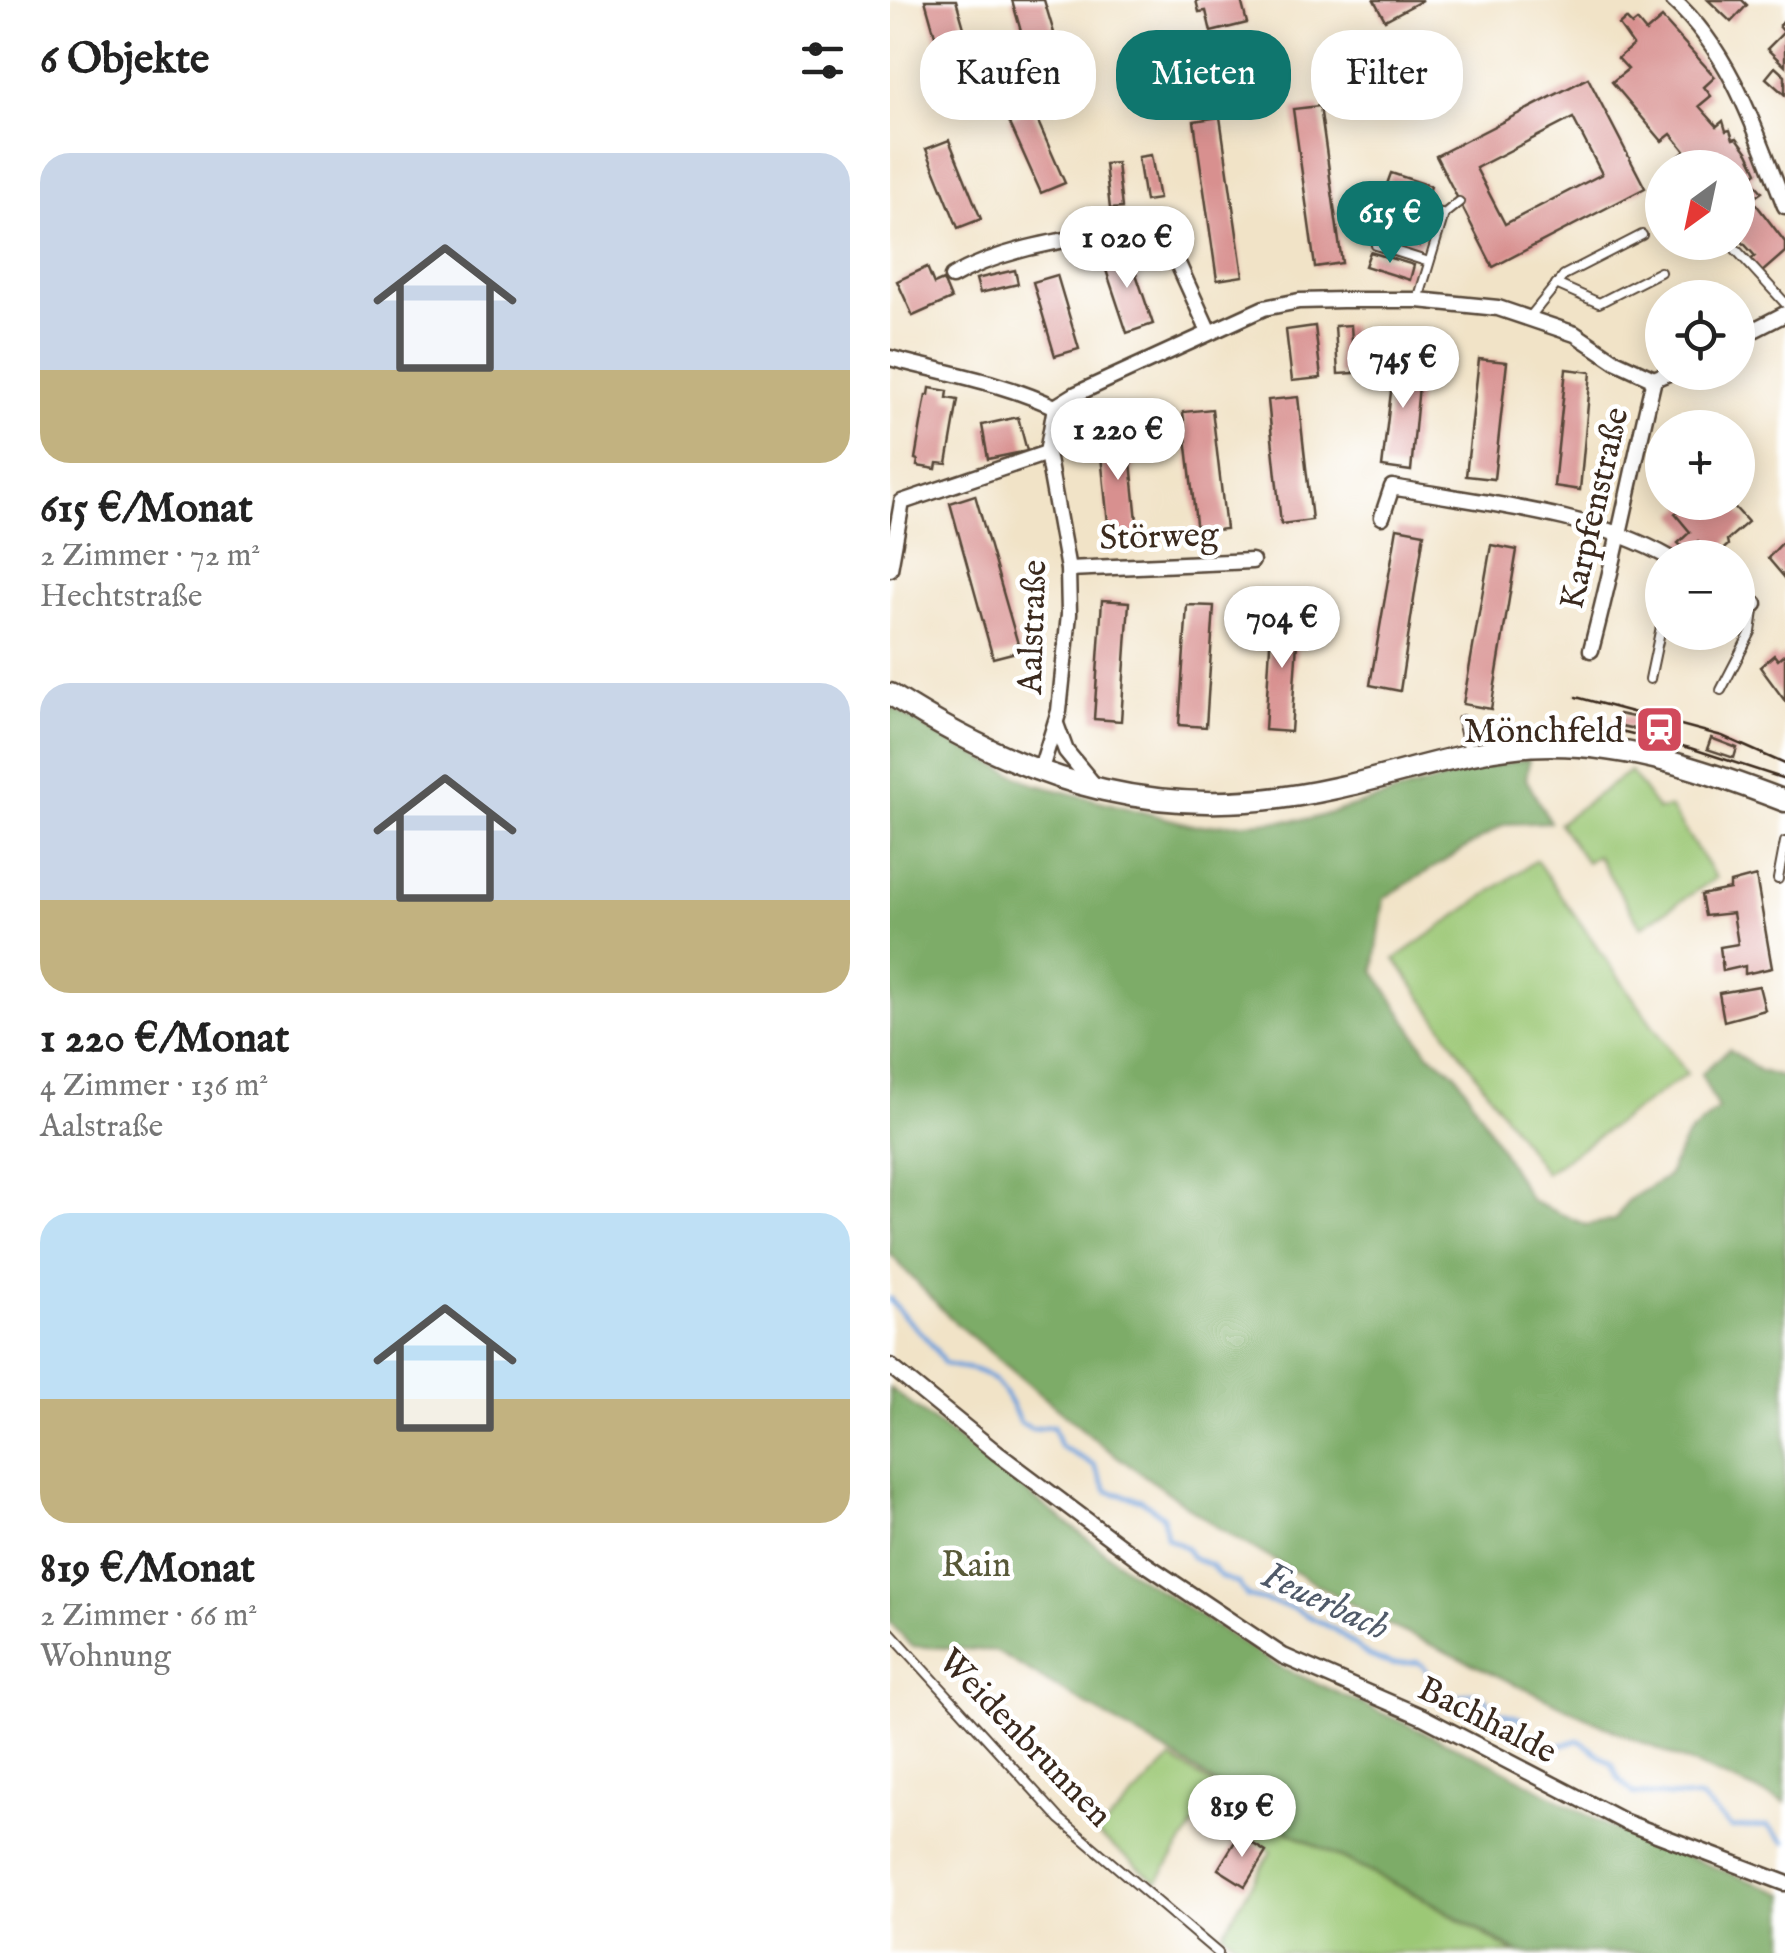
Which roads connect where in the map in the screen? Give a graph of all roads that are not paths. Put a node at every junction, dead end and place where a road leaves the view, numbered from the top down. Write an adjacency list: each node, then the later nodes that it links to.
1 (1673, 0): 4 (street)
2 (1391, 198): 5 (lane)
3 (1460, 202): 5 (lane)
4 (1785, 206)
5 (1444, 214): 9 (lane)
6 (1642, 235): 12 (lane)
7 (1376, 245): 9 (lane)
8 (1746, 260): 14 (lane)
9 (1429, 262): 13 (lane)
10 (1660, 272): 12 (lane)
11 (952, 277): 18 (street)
12 (1556, 284): 16 (lane)
13 (1418, 300): 16 (street); 18 (street)
14 (1785, 303)
15 (1785, 314): 17 (street)
16 (1529, 318): 20 (street)
17 (1755, 329)
18 (1209, 332): 22 (street)
19 (890, 358): 22 (street)
20 (1645, 375)
21 (1651, 390): 25 (street, Karpfenstraße)
22 (1055, 407): 23 (street, Aalstraße)
23 (1047, 452): 28 (street, Aalstraße); 29 (street)
24 (1382, 517): 25 (street)
25 (1620, 533): 26 (street); 30 (street, Karpfenstraße)
26 (1645, 546)
27 (1252, 560): 28 (street, Störweg)
28 (1068, 568): 37 (street, Aalstraße)
29 (890, 569)
30 (1590, 650)
31 (1656, 650): 33 (lane)
32 (1742, 650): 34 (lane)
33 (1650, 680)
34 (1721, 690)
35 (890, 694): 39 (main road)
36 (1462, 720): 38 (lane)
37 (1055, 723): 39 (street, Aalstraße); 40 (street, Aalstraße)
38 (1470, 755): 40 (main road); 41 (main road)
39 (1040, 772): 40 (main road)
40 (1098, 789)
41 (1785, 801)
42 (1785, 842): 43 (lane)
43 (1778, 880)
44 (890, 1366): 46 (street, Bachhalde)
45 (890, 1632): 47 (lane, Weidenbrunnen)
46 (1785, 1883)
47 (1218, 1953)

